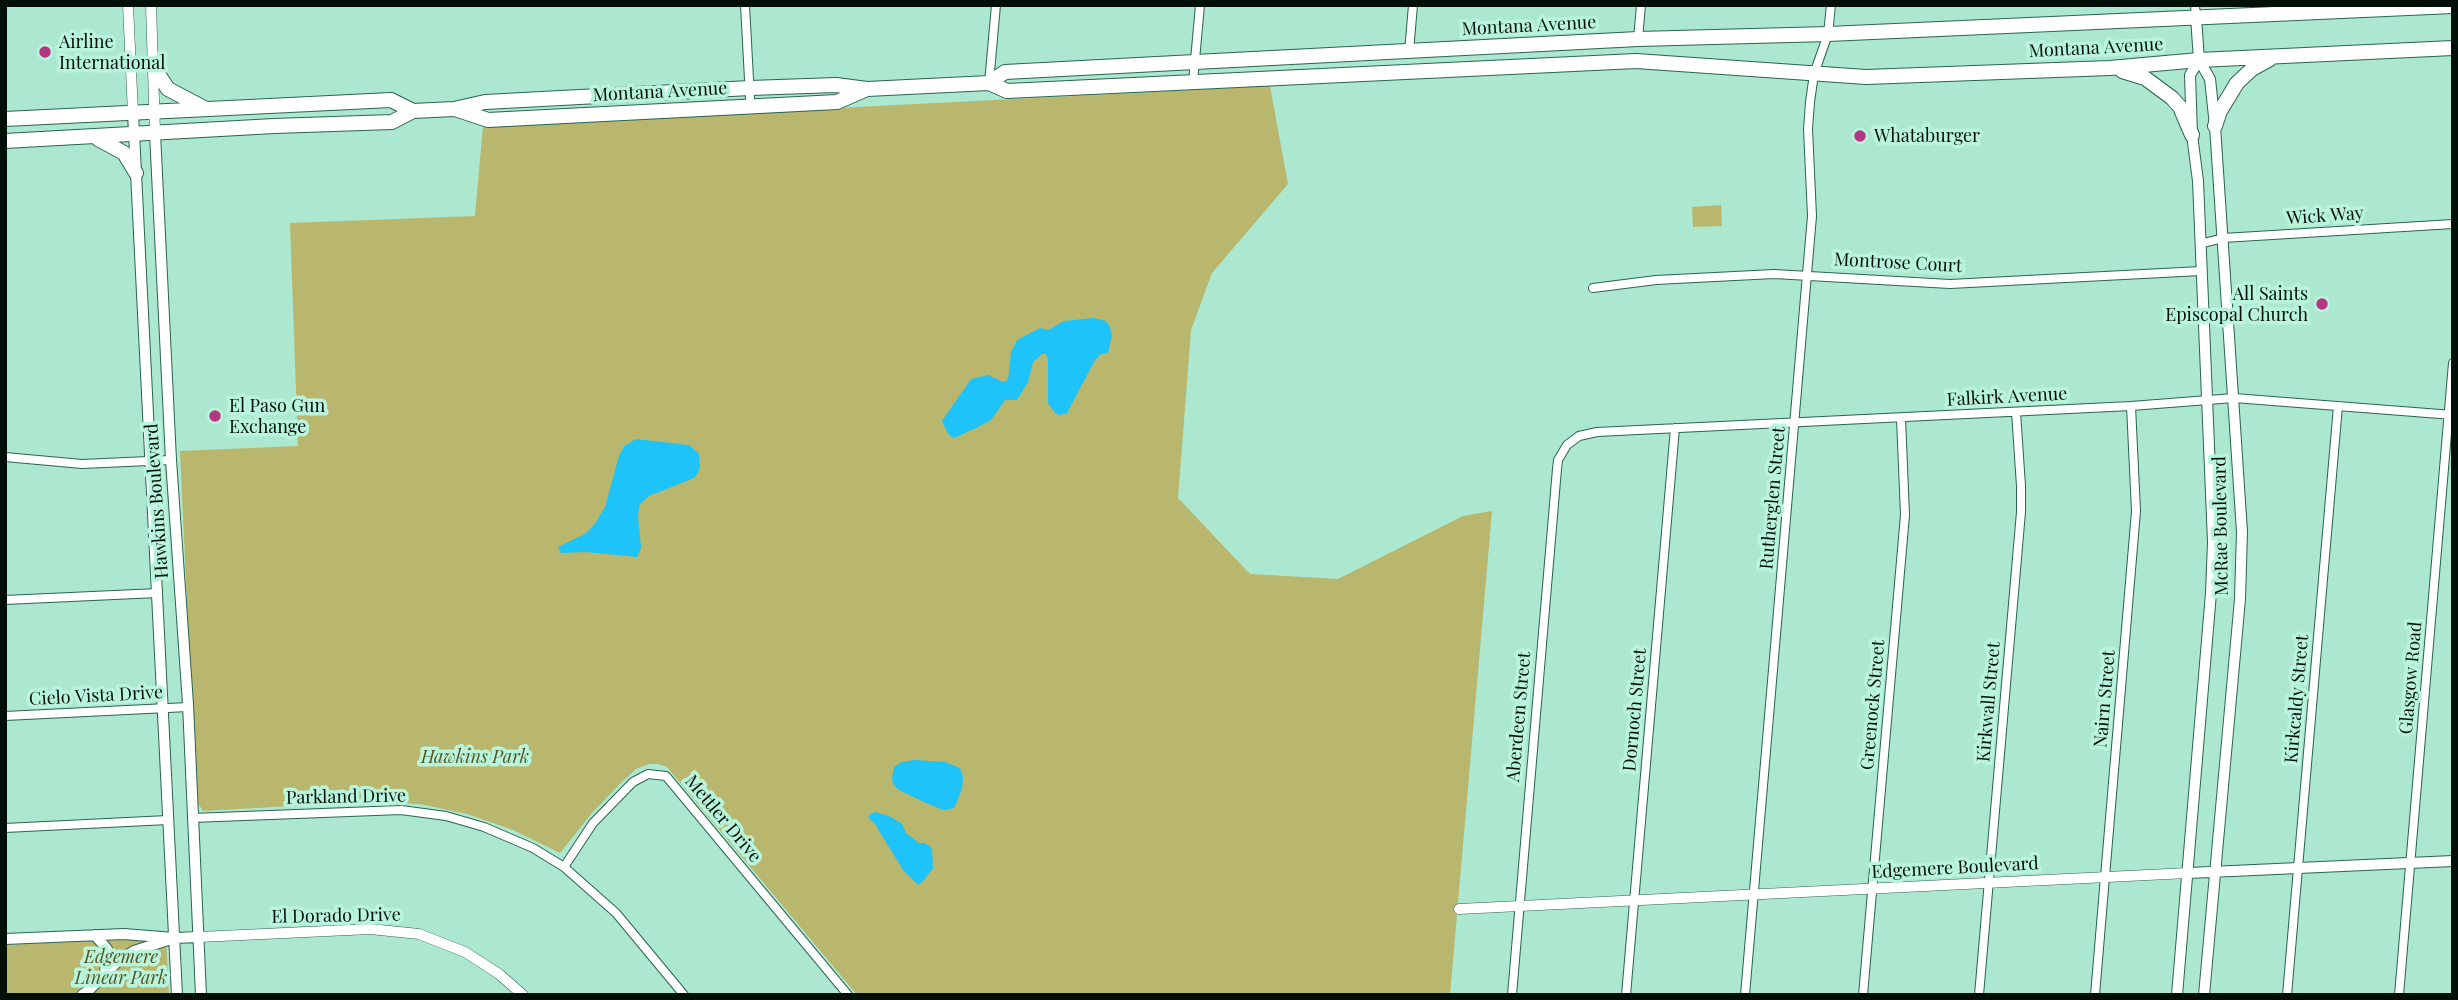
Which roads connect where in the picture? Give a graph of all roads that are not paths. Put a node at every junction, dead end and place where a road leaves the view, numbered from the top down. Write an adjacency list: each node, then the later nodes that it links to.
1 (128, 5): 29 (street, Hawkins Boulevard)
2 (151, 5): 18 (street, Hawkins Boulevard)
3 (745, 5): 24 (street)
4 (996, 5): 22 (street)
5 (1200, 5): 17 (street)
6 (1413, 5): 14 (street)
7 (1642, 5): 12 (street)
8 (1831, 5): 11 (street, Rutherglen Street)
9 (2453, 6): 10 (highway, Montana Avenue)
10 (2196, 11): 11 (highway, Montana Avenue); 16 (main road, McRae Boulevard)
11 (1828, 34): 12 (highway, Montana Avenue); 20 (street, Rutherglen Street)
12 (1638, 39): 14 (highway, Montana Avenue)
13 (2453, 48): 15 (highway, Montana Avenue)
14 (1409, 52): 17 (highway, Montana Avenue)
15 (2273, 57): 16 (highway, Montana Avenue); 31 (highway)
16 (2199, 60): 19 (highway, Montana Avenue); 31 (main road, McRae Boulevard); 34 (main road, McRae Boulevard)
17 (1195, 62): 21 (street); 22 (highway, Montana Avenue)
18 (152, 65): 25 (highway); 28 (street, Hawkins Boulevard)
19 (2110, 68): 20 (highway, Montana Avenue); 34 (highway)
20 (1814, 74): 21 (highway, Montana Avenue); 42 (street, Rutherglen Street)
21 (1193, 82): 22 (highway, Montana Avenue)
22 (989, 83): 23 (highway, Montana Avenue)
23 (863, 90): 24 (highway, Montana Avenue); 27 (highway, Montana Avenue)
24 (750, 93): 27 (highway, Montana Avenue)
25 (207, 110): 26 (highway, Montana Avenue); 28 (highway, Montana Avenue)
26 (413, 111): 27 (highway, Montana Avenue); 32 (highway, Montana Avenue)
27 (459, 111)
28 (154, 112): 29 (highway, Montana Avenue); 32 (street, Hawkins Boulevard)
29 (133, 113): 30 (highway, Montana Avenue); 33 (main road, Hawkins Boulevard)
30 (5, 119)
31 (2215, 126): 39 (main road, McRae Boulevard)
32 (155, 133): 33 (highway, Montana Avenue); 44 (main road, Hawkins Boulevard)
33 (134, 135): 35 (highway, Montana Avenue); 37 (main road, Hawkins Boulevard)
34 (2192, 135): 40 (main road, McRae Boulevard)
35 (94, 137): 36 (highway, Montana Avenue); 37 (highway)
36 (5, 141)
37 (136, 173): 45 (main road, Hawkins Boulevard)
38 (2453, 223): 39 (street, Wick Way)
39 (2223, 238): 40 (street, Wick Way); 47 (main road, McRae Boulevard)
40 (2200, 244): 41 (main road, McRae Boulevard)
41 (2201, 271): 42 (street, Montrose Court); 48 (main road, McRae Boulevard)
42 (1808, 275): 43 (street, Montrose Court); 54 (street, Rutherglen Street)
43 (1593, 288)
44 (163, 294): 45 (main road); 58 (main road, Hawkins Boulevard)
45 (142, 295): 59 (main road, Hawkins Boulevard)
46 (2453, 363): 52 (street, Glasgow Road)
47 (2234, 398): 48 (street, Falkirk Avenue); 50 (street, Falkirk Avenue); 73 (main road, McRae Boulevard)
48 (2207, 400): 49 (street, Falkirk Avenue); 72 (main road, McRae Boulevard)
49 (2131, 406): 51 (street, Falkirk Avenue); 74 (street, Nairn Street)
50 (2338, 406): 52 (street, Falkirk Avenue); 71 (street, Kirkcaldy Street)
51 (2016, 412): 53 (street, Falkirk Avenue); 75 (street, Kirkwall Street)
52 (2451, 415): 69 (street, Glasgow Road)
53 (1900, 418): 54 (street, Falkirk Avenue); 76 (street, Greenock Street)
54 (1796, 422): 55 (street, Falkirk Avenue); 77 (street, Rutherglen Street)
55 (1675, 428): 56 (street, Falkirk Avenue); 78 (street, Dornoch Street)
56 (1567, 445): 79 (street, Aberdeen Street)
57 (5, 457): 59 (street)
58 (171, 460): 59 (street); 62 (main road, Hawkins Boulevard)
59 (152, 461): 60 (main road, Hawkins Boulevard)
60 (158, 593): 61 (street); 63 (main road, Hawkins Boulevard)
61 (5, 600)
62 (188, 707): 63 (street, Cielo Vista Drive); 65 (main road, Hawkins Boulevard)
63 (162, 708): 64 (street, Cielo Vista Drive); 66 (main road, Hawkins Boulevard)
64 (5, 716)
65 (192, 818): 70 (street, Parkland Drive); 82 (main road, Hawkins Boulevard)
66 (168, 820): 67 (street); 83 (main road, Hawkins Boulevard)
67 (5, 828)
68 (2453, 861): 69 (main road, Edgemere Boulevard)
69 (2411, 863): 71 (main road, Edgemere Boulevard); 101 (street, Glasgow Road)
70 (564, 867): 90 (street, Parkland Drive); 91 (street, Mettler Drive)
71 (2298, 869): 73 (main road, Edgemere Boulevard); 100 (street, Kirkcaldy Street)
72 (2188, 873): 73 (main road, Edgemere Boulevard); 74 (street, Edgemere Boulevard); 98 (main road, McRae Boulevard)
73 (2216, 873): 99 (main road, McRae Boulevard)
74 (2105, 877): 75 (street, Edgemere Boulevard); 97 (street, Nairn Street)
75 (1988, 883): 76 (street, Edgemere Boulevard); 96 (street, Kirkwall Street)
76 (1872, 890): 77 (street, Edgemere Boulevard); 95 (street, Greenock Street)
77 (1754, 896): 78 (street, Edgemere Boulevard); 94 (street, Rutherglen Street)
78 (1635, 901): 79 (street, Edgemere Boulevard); 93 (street, Dornoch Street)
79 (1518, 907): 80 (street, Edgemere Boulevard); 92 (street, Aberdeen Street)
80 (1460, 909)
81 (95, 935): 83 (main road); 84 (main road); 85 (main road)
82 (199, 937): 83 (main road, El Dorado Drive); 88 (main road, Hawkins Boulevard); 89 (street, El Dorado Drive)
83 (174, 938): 85 (main road); 87 (main road, Hawkins Boulevard)
84 (5, 939)
85 (105, 974): 86 (main road)
86 (82, 995)
87 (177, 995)
88 (201, 995)
89 (523, 995)
90 (684, 995)
91 (848, 995)
92 (1512, 995)
93 (1626, 995)
94 (1745, 995)
95 (1863, 995)
96 (1979, 995)
97 (2095, 995)
98 (2177, 995)
99 (2204, 995)
100 (2287, 995)
101 (2399, 995)

